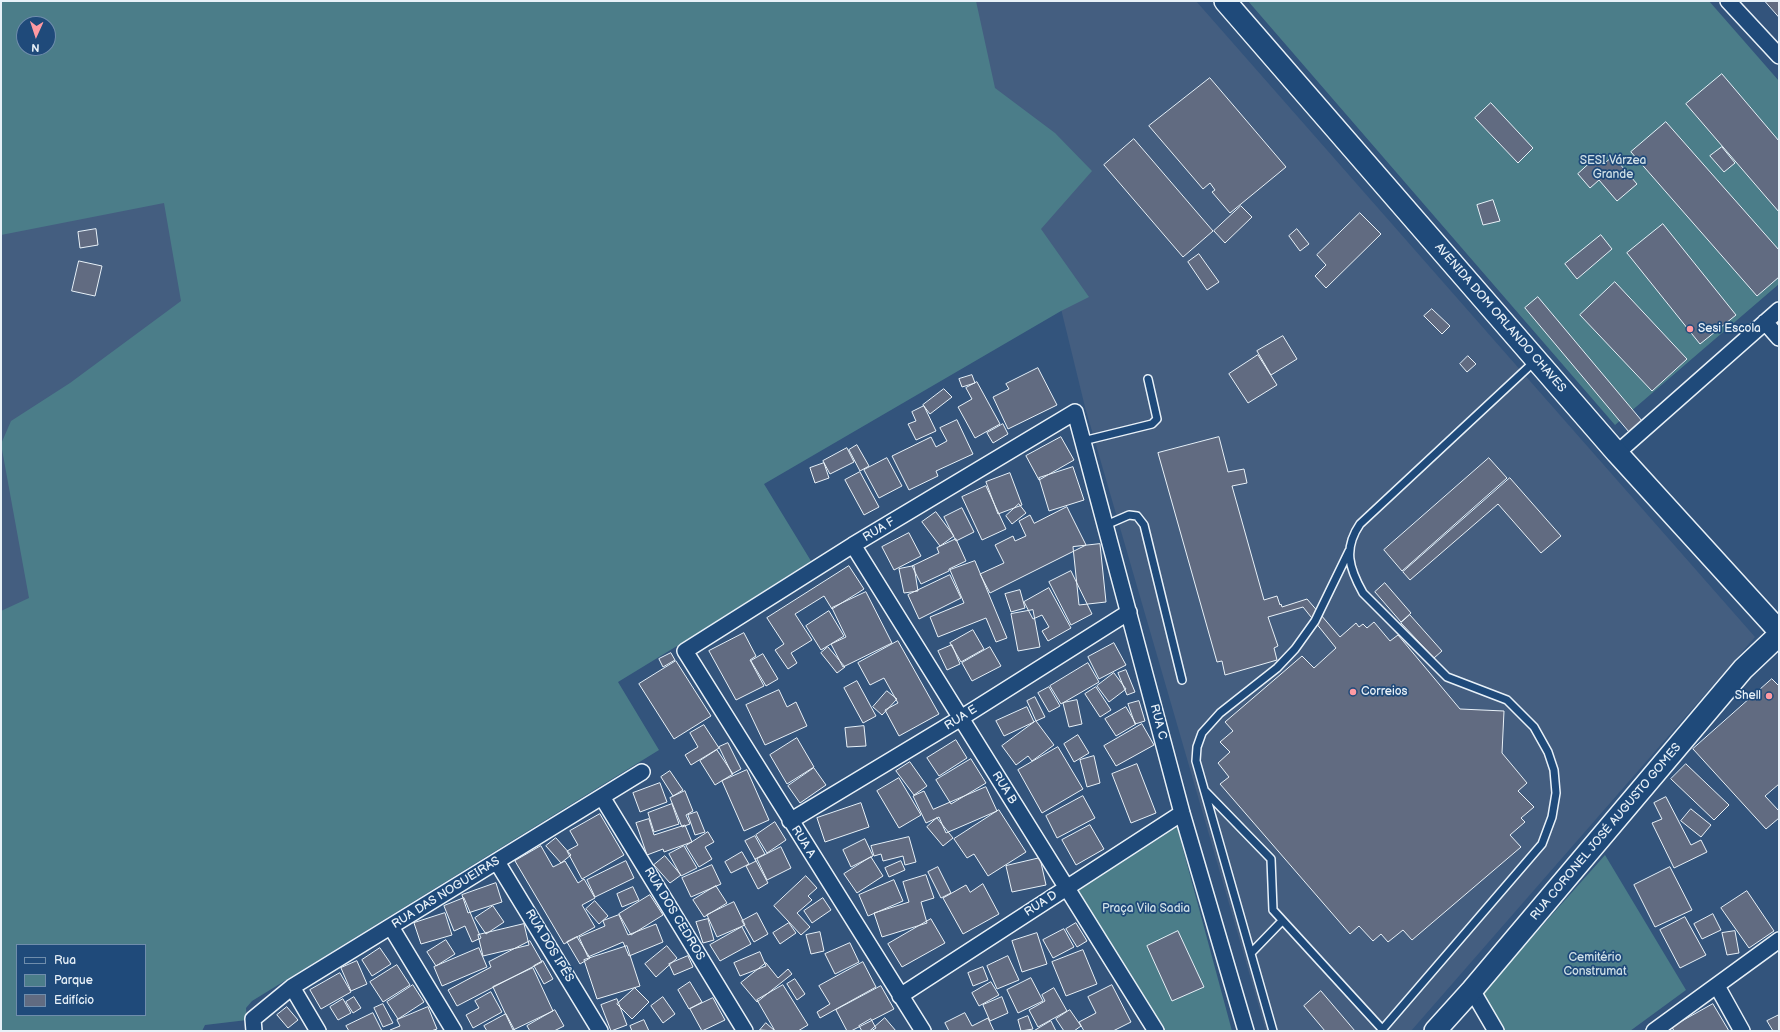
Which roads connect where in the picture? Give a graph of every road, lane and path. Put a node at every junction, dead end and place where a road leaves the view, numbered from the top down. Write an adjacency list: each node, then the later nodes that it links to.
1 (1226, 1): 7 (main road, AVENIDA DOM ORLANDO CHAVES)
2 (1728, 1): 3 (street)
3 (1779, 56)
4 (1779, 310): 5 (street)
5 (1765, 322): 6 (street); 11 (street)
6 (1779, 338)
7 (1537, 360): 11 (main road, AVENIDA DOM ORLANDO CHAVES); 14 (lane)
8 (1148, 380): 10 (lane)
9 (1075, 412): 10 (street, RUA C); 13 (street, RUA F)
10 (1083, 441): 12 (street, RUA C)
11 (1617, 453): 16 (main road, AVENIDA DOM ORLANDO CHAVES)
12 (1106, 525): 15 (street, RUA C); 19 (lane)
13 (853, 545): 18 (street, RUA F); 20 (street, RUA B)
14 (1349, 550): 22 (lane); 38 (lane)
15 (1130, 612): 20 (street, RUA E); 24 (street, RUA C)
16 (1779, 631)
17 (1779, 635): 34 (main road, RUA CORONEL JOSÉ AUGUSTO GOMES)
18 (686, 651): 25 (street, RUA A)
19 (1182, 680)
20 (961, 718): 25 (street, RUA E); 27 (street, RUA B)
21 (642, 772): 23 (street, RUA DAS NOGUEIRAS)
22 (1205, 790): 28 (lane); 31 (lane)
23 (602, 797): 26 (street, RUA DAS NOGUEIRAS); 42 (street, RUA DOS CEDROS)
24 (1182, 813): 27 (street, RUA D); 44 (street, RUA C)
25 (790, 821): 35 (street, RUA A)
26 (497, 862): 29 (street, RUA DAS NOGUEIRAS); 41 (street, RUA DOS IPÊS)
27 (1066, 888): 35 (street, RUA D); 37 (street, RUA B)
28 (1282, 920): 31 (lane); 38 (lane)
29 (391, 927): 33 (street, RUA DAS NOGUEIRAS); 40 (street)
30 (1779, 940): 32 (street)
31 (1251, 953): 45 (lane)
32 (1717, 986): 48 (street); 49 (street)
33 (292, 987): 36 (street, RUA DAS NOGUEIRAS); 39 (street)
34 (1472, 990): 46 (main road, RUA CORONEL JOSÉ AUGUSTO GOMES); 47 (street)
35 (900, 996): 43 (street, RUA A)
36 (253, 1025)
37 (1151, 1029)
38 (1382, 1030)
39 (318, 1031)
40 (454, 1031)
41 (600, 1031)
42 (746, 1031)
43 (922, 1031)
44 (1246, 1031)
45 (1273, 1031)
46 (1435, 1031)
47 (1496, 1031)
48 (1654, 1031)
49 (1742, 1031)

